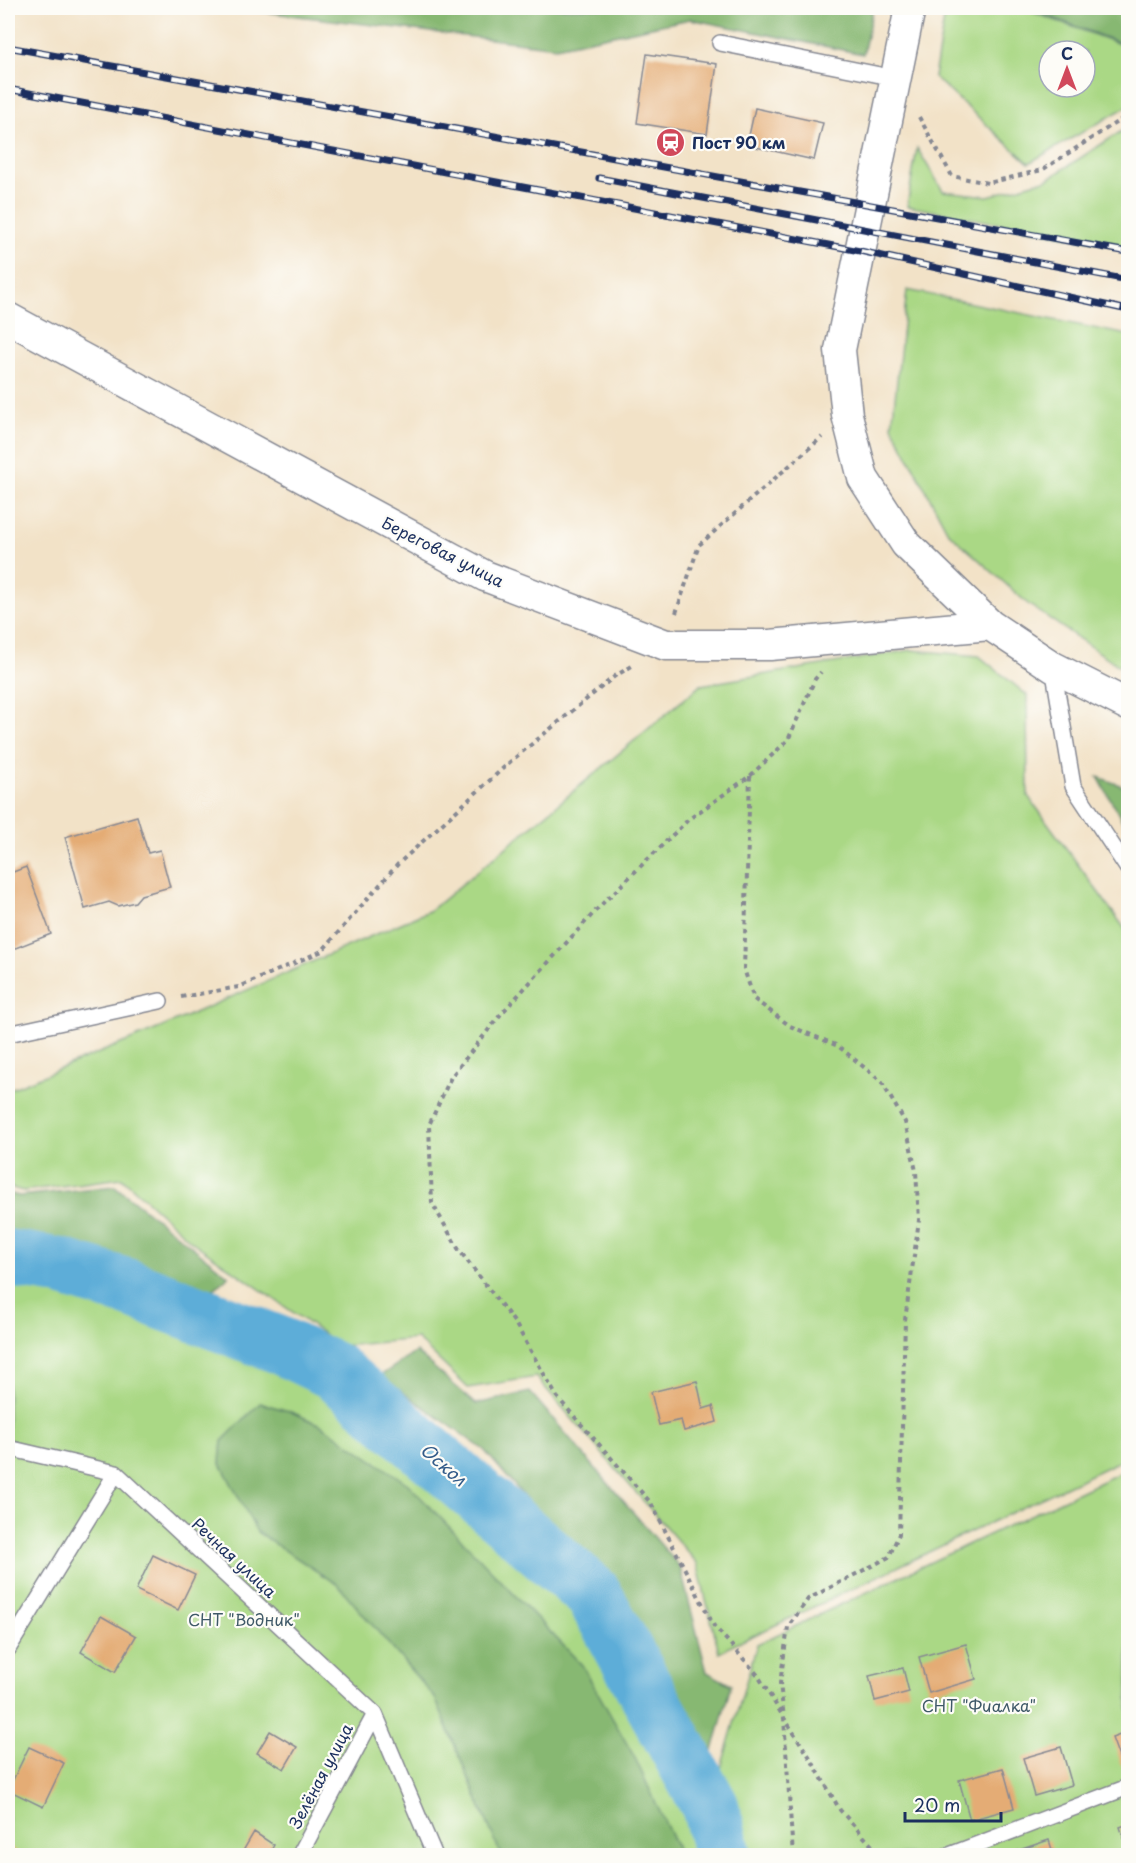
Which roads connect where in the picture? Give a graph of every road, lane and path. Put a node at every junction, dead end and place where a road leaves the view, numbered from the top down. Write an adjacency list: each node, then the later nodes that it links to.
1 (910, 8): 3 (street)
2 (720, 43): 3 (lane)
3 (895, 78): 4 (path); 6 (street)
4 (1128, 115)
5 (8, 318): 9 (street, Береговая улица)
6 (847, 415): 7 (street); 9 (path)
7 (990, 625): 8 (street, Береговая улица); 10 (street)
8 (854, 636): 9 (street, Береговая улица); 12 (path)
9 (666, 645): 14 (path)
10 (1053, 667): 11 (street); 13 (lane)
11 (1128, 705)
12 (750, 776): 20 (path); 20 (path)
13 (1128, 869)
14 (159, 1001): 15 (lane)
15 (8, 1034)
16 (8, 1448): 17 (lane, Речная улица)
17 (116, 1473): 18 (lane); 19 (lane, Речная улица)
18 (8, 1649)
19 (375, 1714): 22 (lane, Зелёная улица); 23 (lane, Речная улица)
20 (784, 1718): 24 (path); 25 (path)
21 (1128, 1787): 26 (lane)
22 (299, 1856)
23 (435, 1856)
24 (793, 1856)
25 (885, 1856)
26 (946, 1856)

